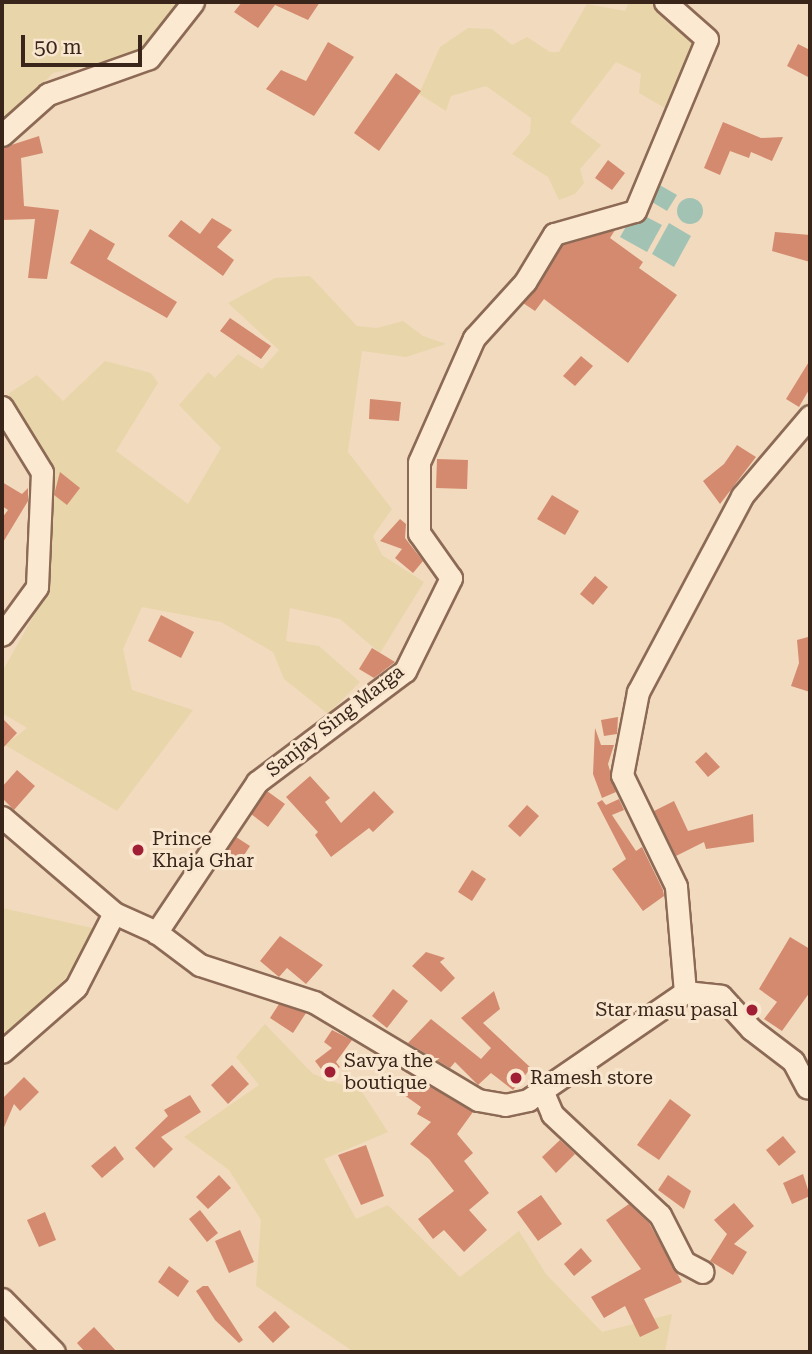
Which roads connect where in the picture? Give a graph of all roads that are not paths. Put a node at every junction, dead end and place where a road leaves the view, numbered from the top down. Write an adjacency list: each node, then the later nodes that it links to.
1 (193, 2): 3 (street)
2 (665, 2): 9 (street, Sanjay Sing Marga)
3 (2, 135)
4 (2, 407): 6 (street)
5 (810, 416): 10 (street)
6 (2, 635)
7 (2, 817): 8 (street)
8 (114, 913): 9 (street); 11 (street)
9 (156, 933): 13 (street)
10 (685, 992): 12 (street); 13 (street)
11 (2, 1052)
12 (809, 1088)
13 (542, 1090): 14 (street)
14 (703, 1272)
15 (2, 1299): 16 (street)
16 (54, 1352)

